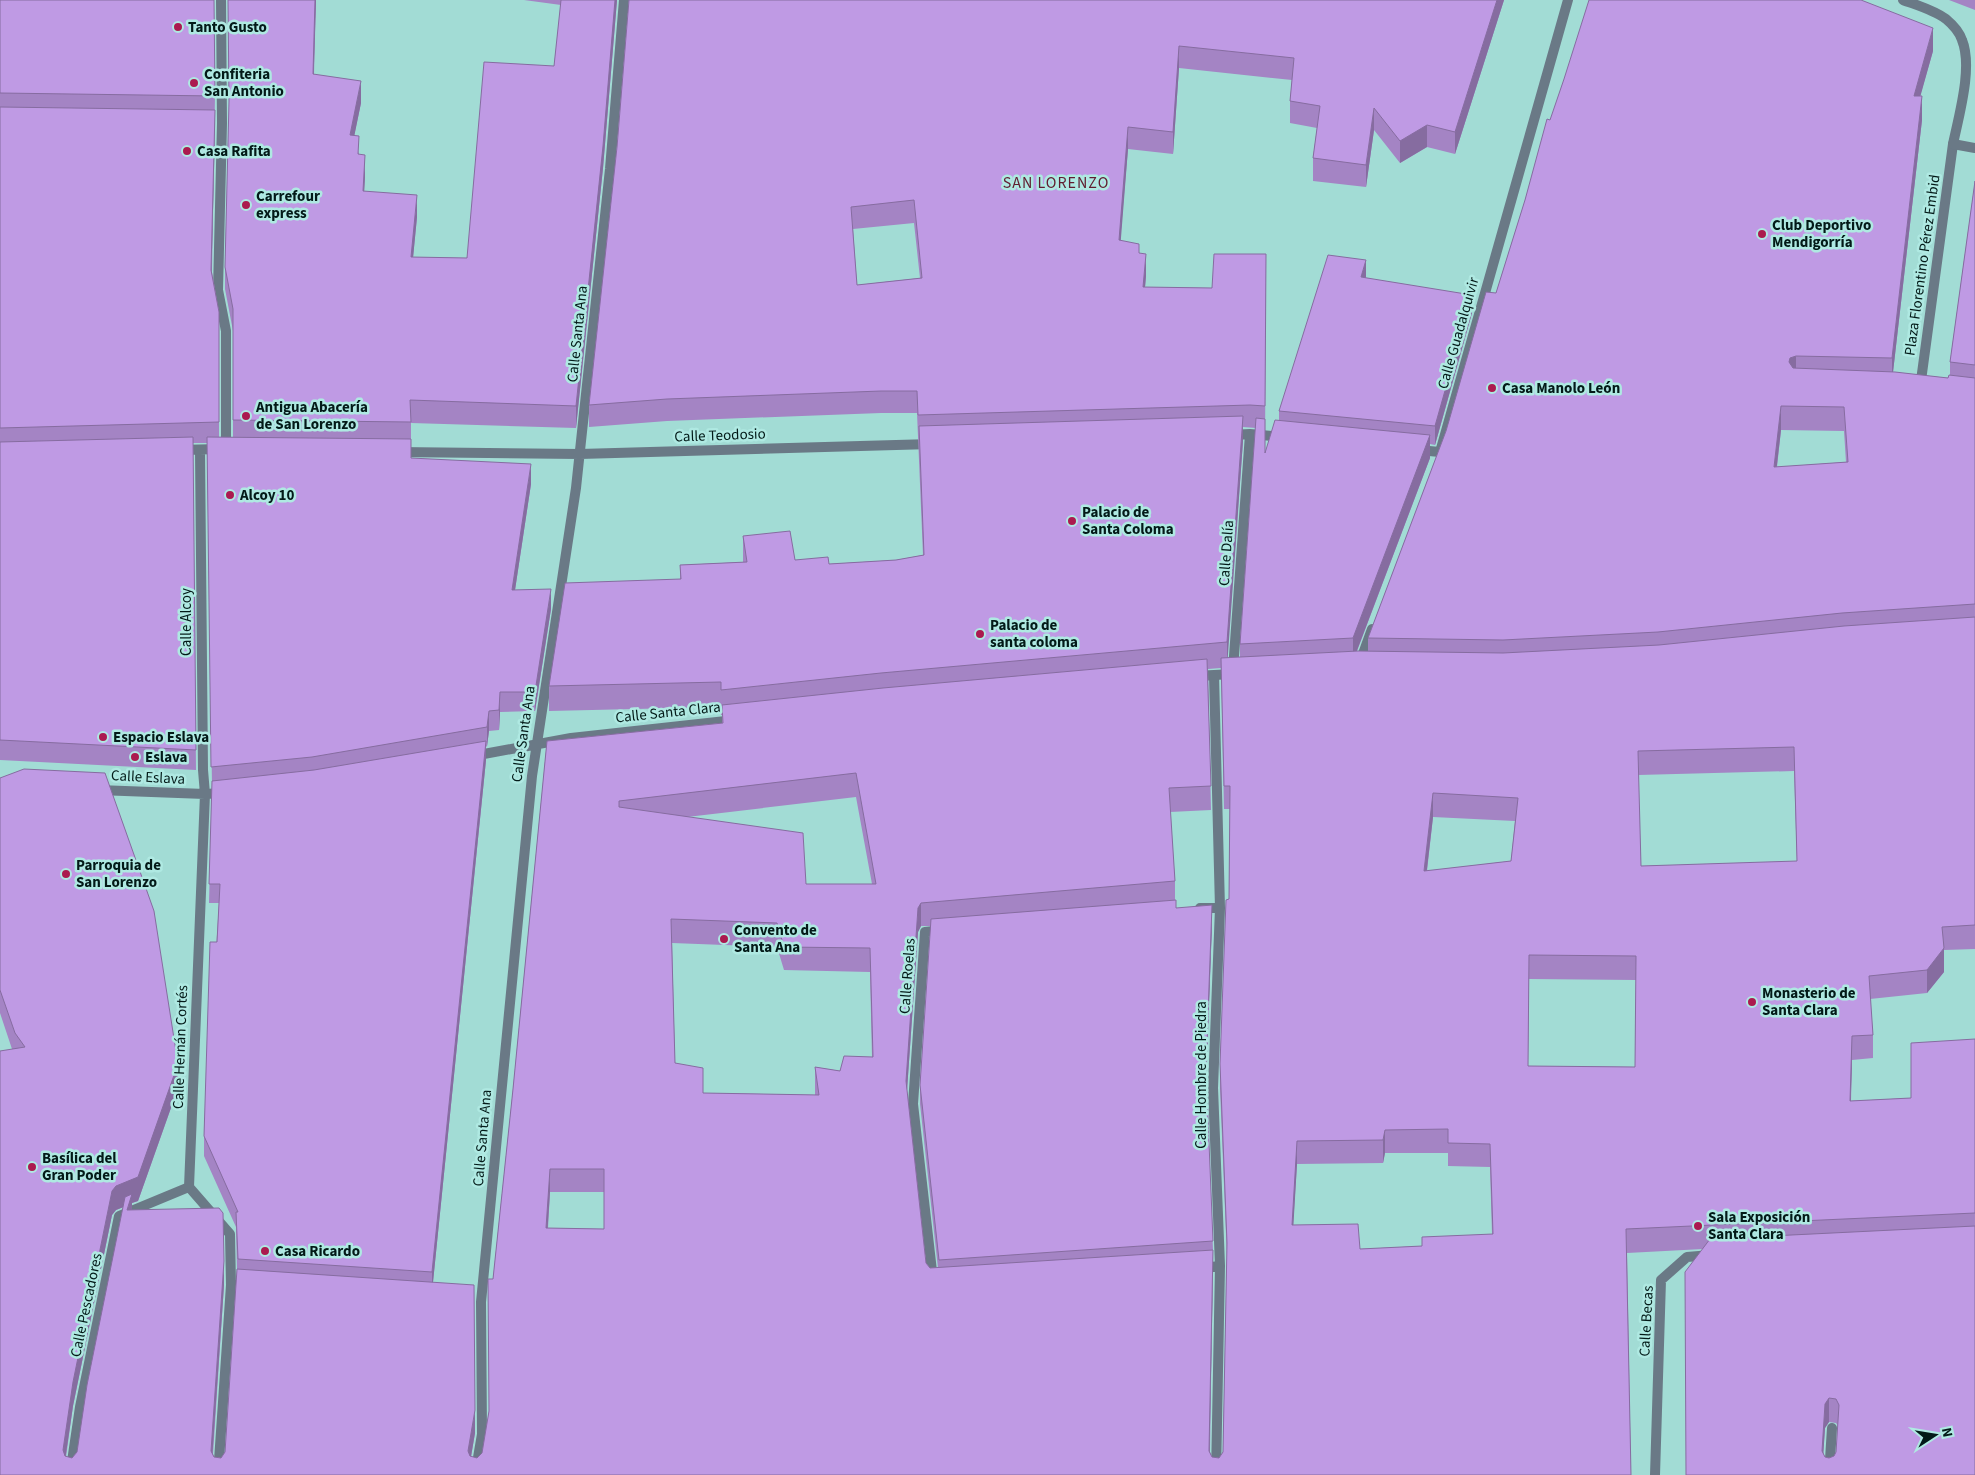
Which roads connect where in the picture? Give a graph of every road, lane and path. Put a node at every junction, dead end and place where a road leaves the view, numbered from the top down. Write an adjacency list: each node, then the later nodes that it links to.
1 (220, 0): 13 (street)
2 (624, 0): 16 (street, Calle Santa Ana)
3 (1568, 0): 12 (street, Calle Guadalquivir)
4 (1903, 0): 5 (street, Plaza Florentino Pérez Embid)
5 (1953, 144): 6 (street); 7 (street, Plaza Florentino Pérez Embid)
6 (1975, 148)
7 (1920, 389)
8 (1250, 434): 9 (street); 10 (street); 19 (street, Calle Dalía)
9 (1220, 435)
10 (1288, 438)
11 (940, 444): 16 (street, Calle Teodosio)
12 (1404, 448)
13 (200, 450): 14 (street); 26 (street, Calle Alcoy)
14 (171, 451)
15 (383, 452): 16 (street, Calle Teodosio)
16 (580, 454): 22 (street, Calle Santa Ana)
17 (1375, 623): 18 (street)
18 (1358, 668)
19 (1214, 675): 20 (street); 27 (street, Calle Hombre de Piedra)
20 (1185, 677)
21 (746, 719): 22 (street, Calle Santa Clara)
22 (536, 745): 23 (street, Calle Santa Clara); 40 (street, Calle Santa Ana)
23 (464, 758)
24 (88, 789): 26 (street, Calle Eslava)
25 (230, 792): 26 (street)
26 (205, 794): 30 (street, Calle Hernán Cortés)
27 (1220, 908): 28 (street); 32 (street, Calle Hombre de Piedra)
28 (1188, 909)
29 (954, 930): 35 (street, Calle Roelas)
30 (190, 1187): 34 (street); 38 (street, Calle Pescadores)
31 (1726, 1255): 42 (street, Calle Becas)
32 (1220, 1266): 33 (street); 41 (street, Calle Hombre de Piedra)
33 (1190, 1268)
34 (232, 1285): 36 (street); 39 (street)
35 (938, 1286)
36 (260, 1287)
37 (1832, 1428): 43 (street)
38 (70, 1475)
39 (218, 1475)
40 (475, 1475)
41 (1216, 1475)
42 (1655, 1475)
43 (1830, 1475)

